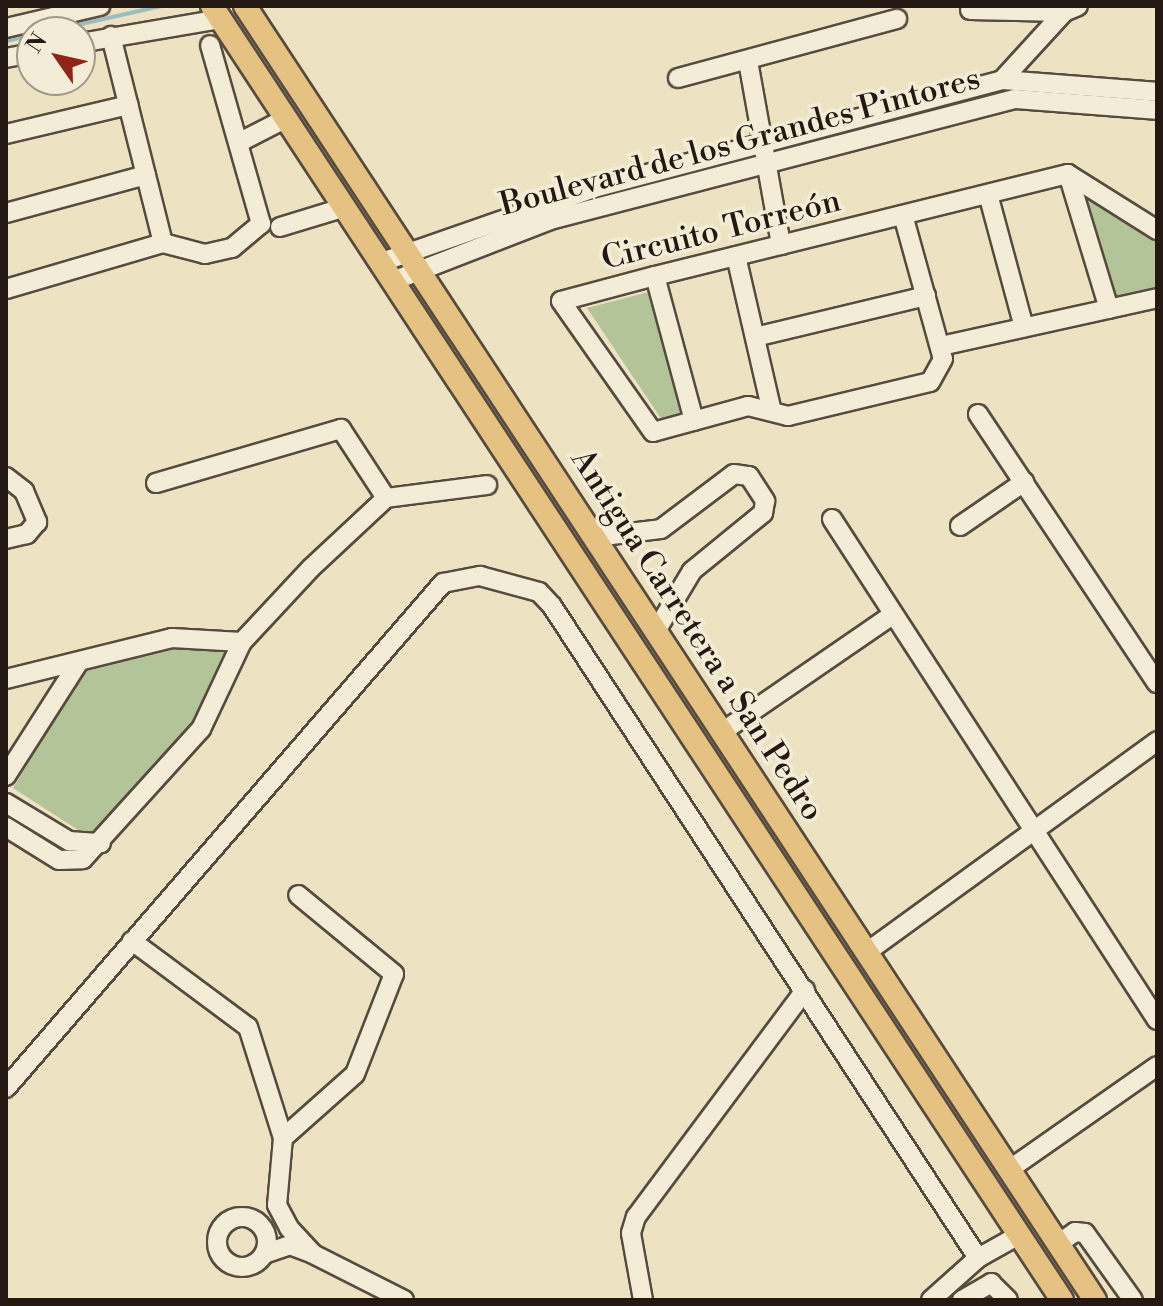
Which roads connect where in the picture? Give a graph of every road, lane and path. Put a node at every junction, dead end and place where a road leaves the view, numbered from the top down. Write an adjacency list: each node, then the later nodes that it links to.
1 (100, 6): 7 (street)
2 (245, 6): 33 (main road, Antigua Carretera a San Pedro)
3 (1071, 9): 4 (street); 13 (street)
4 (970, 10)
5 (217, 12): 8 (street); 18 (main road, Antigua Carretera a San Pedro)
6 (897, 19): 11 (street)
7 (6, 28)
8 (111, 36): 9 (street); 16 (street)
9 (96, 39)
10 (210, 45): 20 (street)
11 (748, 61): 12 (street); 21 (street)
12 (678, 78)
13 (1002, 80): 14 (street, Boulevard de los Grandes Pintores); 15 (street, Boulevard de los Grandes Pintores); 21 (street, Boulevard de los Grandes Pintores)
14 (1157, 92)
15 (1015, 99): 17 (street, Boulevard de los Grandes Pintores); 21 (street, Boulevard de los Grandes Pintores)
16 (129, 105): 19 (street); 23 (street)
17 (1157, 110)
18 (287, 118): 20 (street); 25 (main road, Antigua Carretera a San Pedro)
19 (6, 134)
20 (240, 142): 28 (street)
21 (765, 154): 31 (street); 33 (street, Boulevard de los Grandes Pintores)
22 (1068, 174): 24 (street, Circuito Torreón); 29 (street); 39 (street)
23 (146, 175): 26 (street); 30 (street)
24 (988, 194): 27 (street, Circuito Torreón); 40 (street)
25 (346, 207): 28 (street); 34 (main road, Antigua Carretera a San Pedro)
26 (6, 213)
27 (903, 215): 31 (street, Circuito Torreón); 37 (street)
28 (271, 225): 30 (street)
29 (1157, 230)
30 (163, 243): 36 (street)
31 (788, 243): 32 (street, Circuito Torreón)
32 (736, 256): 35 (street, Circuito Torreón); 41 (street)
33 (412, 260): 34 (street, Boulevard de los Grandes Pintores); 53 (main road, Antigua Carretera a San Pedro)
34 (388, 271): 74 (main road, Antigua Carretera a San Pedro)
35 (655, 276): 45 (street); 45 (street, Circuito Torreón)
36 (6, 289)
37 (926, 296): 41 (street); 42 (street)
38 (1157, 298): 39 (street)
39 (1109, 309): 40 (street)
40 (1024, 327): 42 (street)
41 (755, 337): 43 (street)
42 (941, 346): 43 (street, Circuito Torreón)
43 (780, 412): 45 (street, Circuito Torreón)
44 (978, 414): 47 (street)
45 (694, 421)
46 (6, 477): 54 (street)
47 (1024, 482): 52 (street); 60 (street)
48 (156, 483): 50 (street)
49 (487, 485): 50 (street)
50 (386, 498): 57 (street)
51 (832, 519): 55 (street)
52 (960, 526)
53 (595, 537): 56 (main road, Antigua Carretera a San Pedro); 56 (street)
54 (6, 539)
55 (892, 615): 61 (street); 66 (street)
56 (656, 631): 61 (main road, Antigua Carretera a San Pedro)
57 (242, 642): 58 (street); 67 (street)
58 (79, 662): 59 (street); 63 (street)
59 (6, 679)
60 (1157, 683)
61 (722, 732): 70 (main road, Antigua Carretera a San Pedro)
62 (1157, 741): 66 (street)
63 (6, 776)
64 (6, 803): 67 (street)
65 (6, 827): 67 (street)
66 (1034, 832): 70 (street); 72 (street)
67 (101, 843)
68 (298, 895): 76 (street)
69 (132, 941): 71 (street); 75 (street); 76 (street)
70 (867, 952): 77 (main road, Antigua Carretera a San Pedro)
71 (805, 990): 85 (street); 87 (street)
72 (1157, 1020)
73 (1157, 1066): 77 (street)
74 (921, 1084): 77 (main road); 81 (main road, Antigua Carretera a San Pedro)
75 (6, 1088)
76 (283, 1138): 78 (street)
77 (1010, 1169): 82 (main road, Antigua Carretera a San Pedro)
78 (277, 1205): 79 (street); 80 (street)
79 (257, 1222): 80 (street); 83 (street); 83 (street)
80 (289, 1228): 84 (street)
81 (1019, 1235): 85 (street); 91 (main road, Antigua Carretera a San Pedro)
82 (1058, 1244): 92 (main road, Antigua Carretera a San Pedro); 93 (street)
83 (264, 1254): 84 (street)
84 (313, 1254): 86 (street)
85 (978, 1258): 88 (street)
86 (404, 1300)
87 (643, 1300)
88 (931, 1300)
89 (962, 1300): 90 (street)
90 (1008, 1300)
91 (1062, 1300)
92 (1095, 1300)
93 (1133, 1300)

